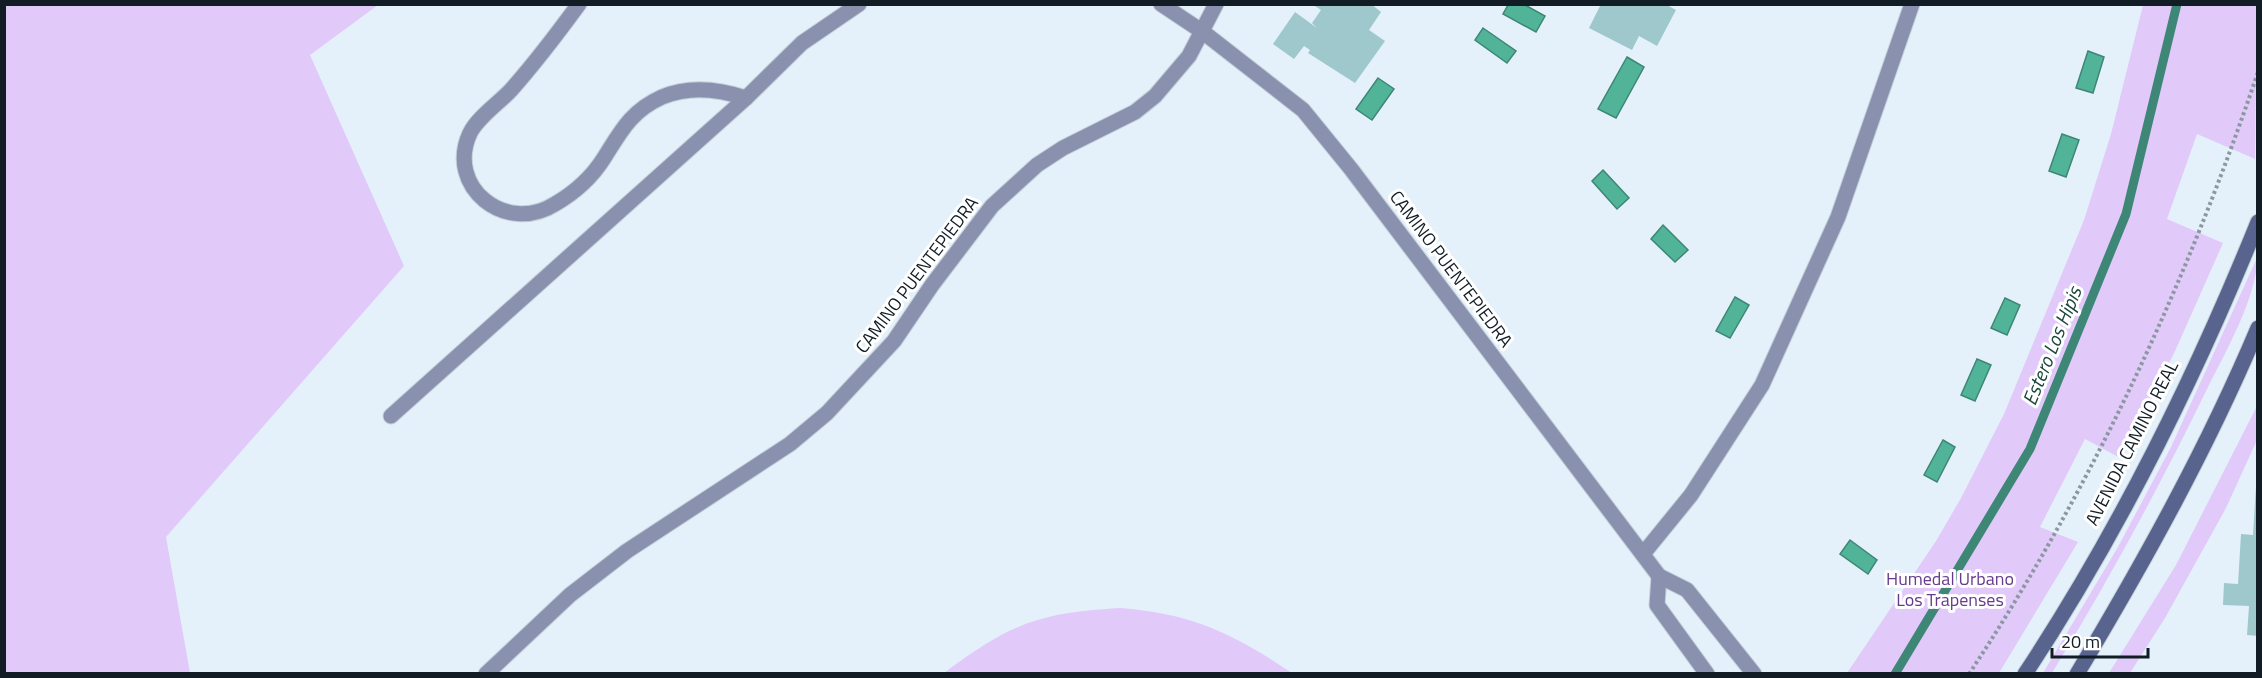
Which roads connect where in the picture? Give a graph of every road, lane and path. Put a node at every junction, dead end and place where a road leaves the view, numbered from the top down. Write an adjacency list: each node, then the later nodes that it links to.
1 (579, 4): 8 (street)
2 (859, 4): 8 (street)
3 (1161, 4): 6 (street, CAMINO PUENTEPIEDRA)
4 (1216, 4): 6 (street, CAMINO PUENTEPIEDRA)
5 (1912, 4): 12 (street)
6 (1203, 32): 12 (street, CAMINO PUENTEPIEDRA); 14 (street, CAMINO PUENTEPIEDRA)
7 (2258, 72): 17 (path)
8 (746, 98): 11 (street)
9 (2258, 222): 18 (main road, AVENIDA CAMINO REAL)
10 (2258, 328): 19 (main road)
11 (392, 416)
12 (1643, 554): 13 (street, CAMINO PUENTEPIEDRA)
13 (1659, 576): 15 (street); 16 (street, CAMINO PUENTEPIEDRA)
14 (486, 674)
15 (1707, 674)
16 (1754, 674)
17 (1969, 674)
18 (2025, 674)
19 (2077, 674)

